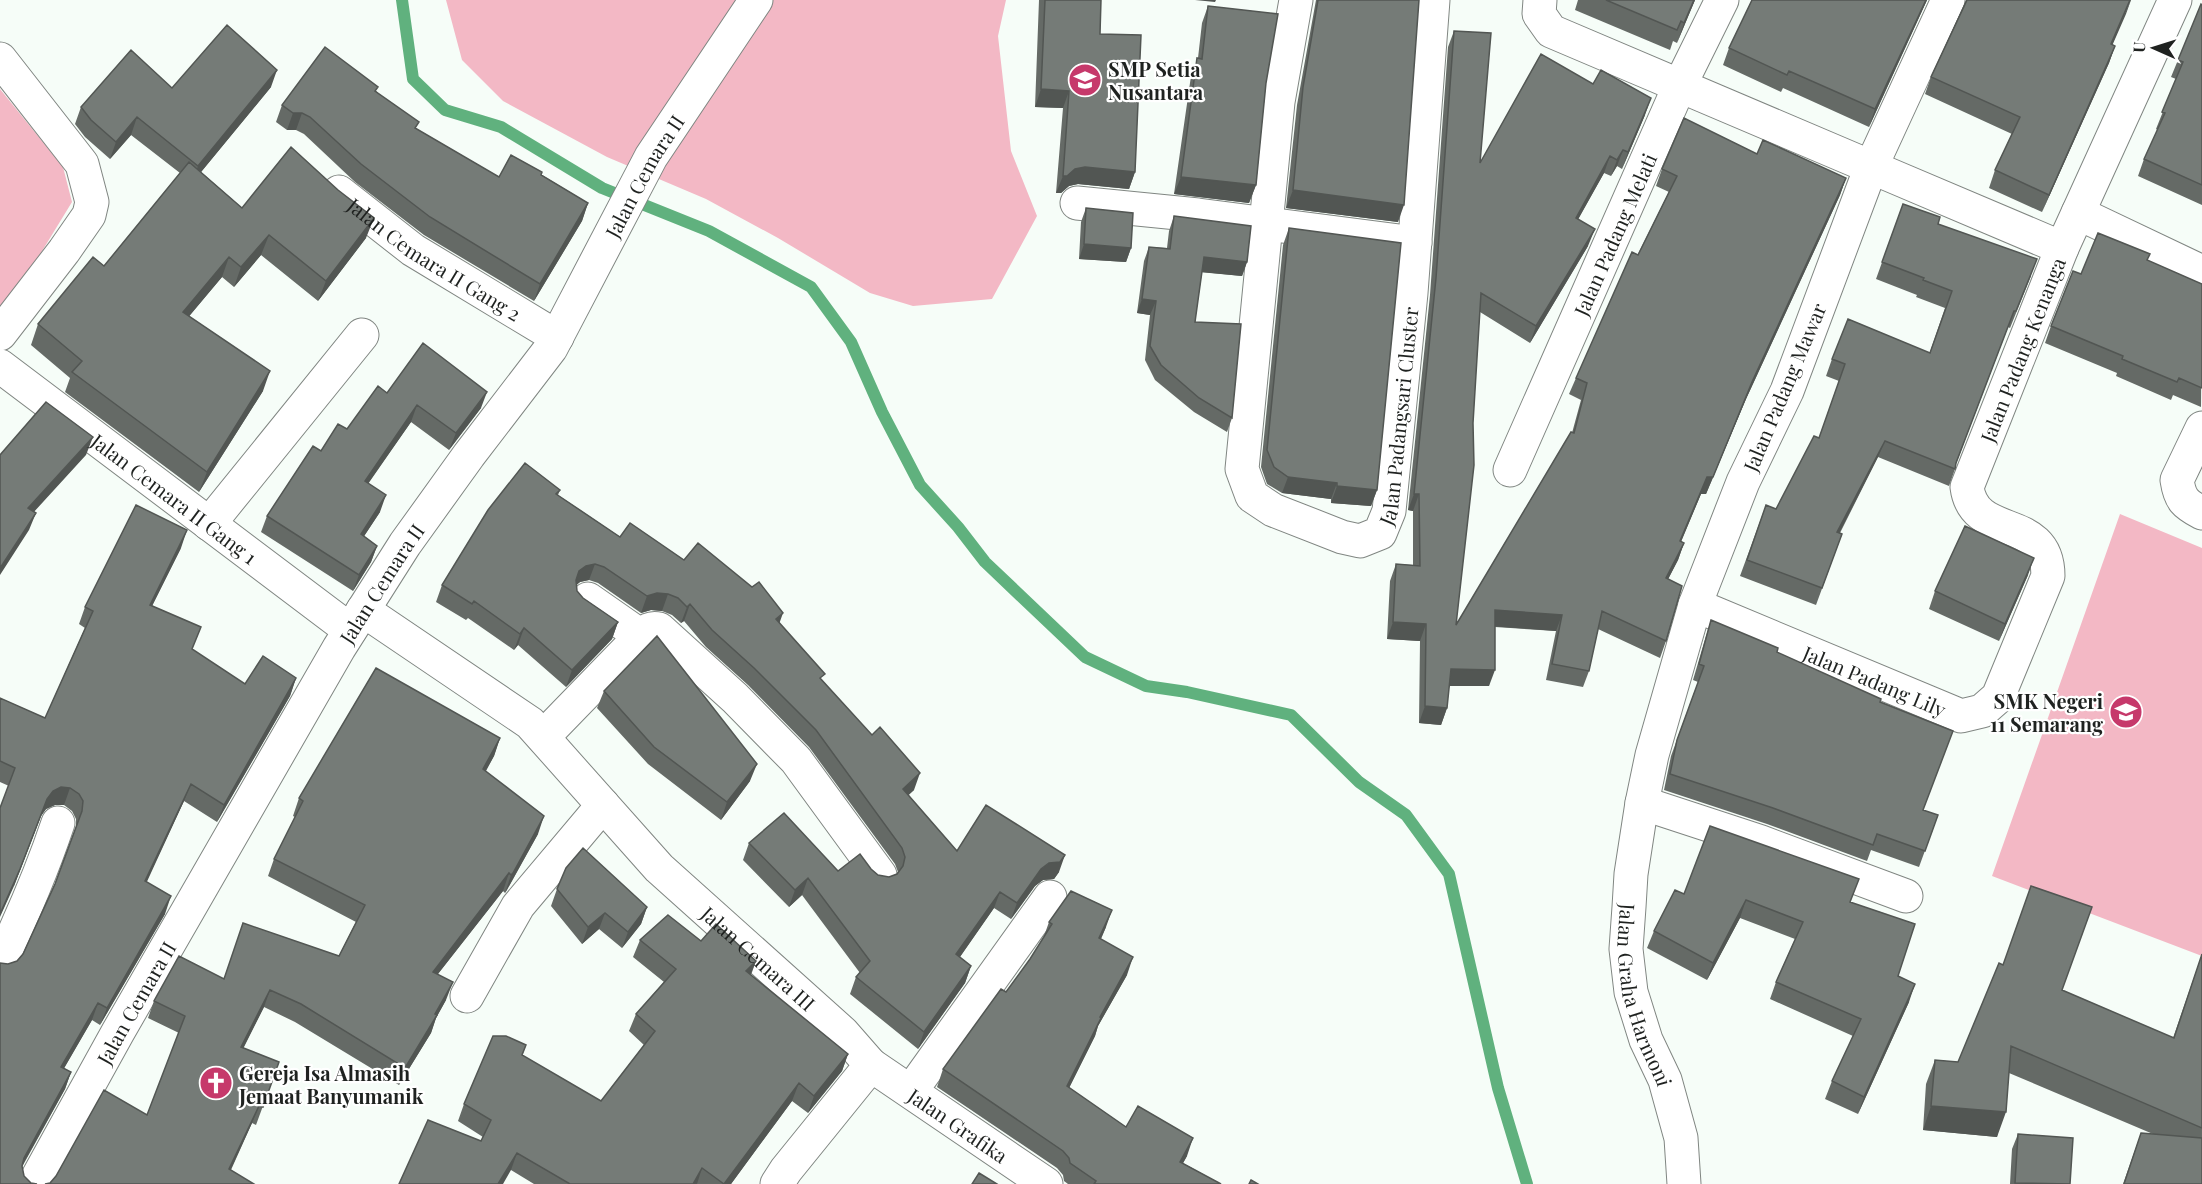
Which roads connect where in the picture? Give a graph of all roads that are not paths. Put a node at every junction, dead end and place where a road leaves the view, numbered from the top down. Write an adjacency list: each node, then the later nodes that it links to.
1 (756, 0): 20 (street, Jalan Cemara II)
2 (1296, 0): 14 (street, Jalan Padangsari Cluster)
3 (1433, 0): 15 (street, Jalan Padangsari Cluster)
4 (1540, 0): 9 (street)
5 (1722, 0): 9 (street, Jalan Padang Melati)
6 (1948, 0): 10 (street, Jalan Padang Mawar)
7 (2175, 0): 13 (street)
8 (0, 59): 18 (street)
9 (1679, 87): 10 (street); 23 (street, Jalan Padang Melati)
10 (1871, 167): 16 (street, Jalan Padang Kenanga); 28 (street, Jalan Padang Mawar)
11 (317, 172): 20 (street, Jalan Cemara II Gang 2)
12 (1077, 203): 14 (street)
13 (2078, 213): 16 (street); 17 (street)
14 (1266, 225): 15 (street); 15 (street, Jalan Padangsari Cluster)
15 (1415, 243)
16 (2062, 248): 26 (street, Jalan Padang Kenanga)
17 (2202, 272)
18 (0, 334)
19 (362, 335): 25 (street)
20 (557, 337): 29 (street, Jalan Cemara II)
21 (0, 366): 25 (street, Jalan Cemara II Gang 1)
22 (2202, 428): 24 (street)
23 (1510, 470)
24 (2202, 513)
25 (209, 524): 29 (street, Jalan Cemara II Gang 1)
26 (2048, 576): 28 (street, Jalan Padang Lily)
27 (588, 599): 30 (street)
28 (1695, 606): 32 (street, Jalan Graha Harmoni)
29 (356, 620): 31 (street, Jalan Cemara III); 42 (street, Jalan Cemara II)
30 (641, 636): 31 (street); 35 (street)
31 (543, 737): 33 (street, Jalan Cemara III)
32 (1642, 803): 36 (street); 45 (street, Jalan Graha Harmoni)
33 (603, 805): 39 (street); 40 (street, Jalan Cemara III)
34 (58, 823): 38 (street)
35 (880, 875)
36 (1906, 896)
37 (1050, 897): 41 (street)
38 (0, 963)
39 (467, 996)
40 (871, 1065): 41 (street, Jalan Grafika); 43 (street)
41 (912, 1092): 44 (street, Jalan Grafika)
42 (34, 1184)
43 (777, 1184)
44 (1046, 1184)
45 (1684, 1184)

